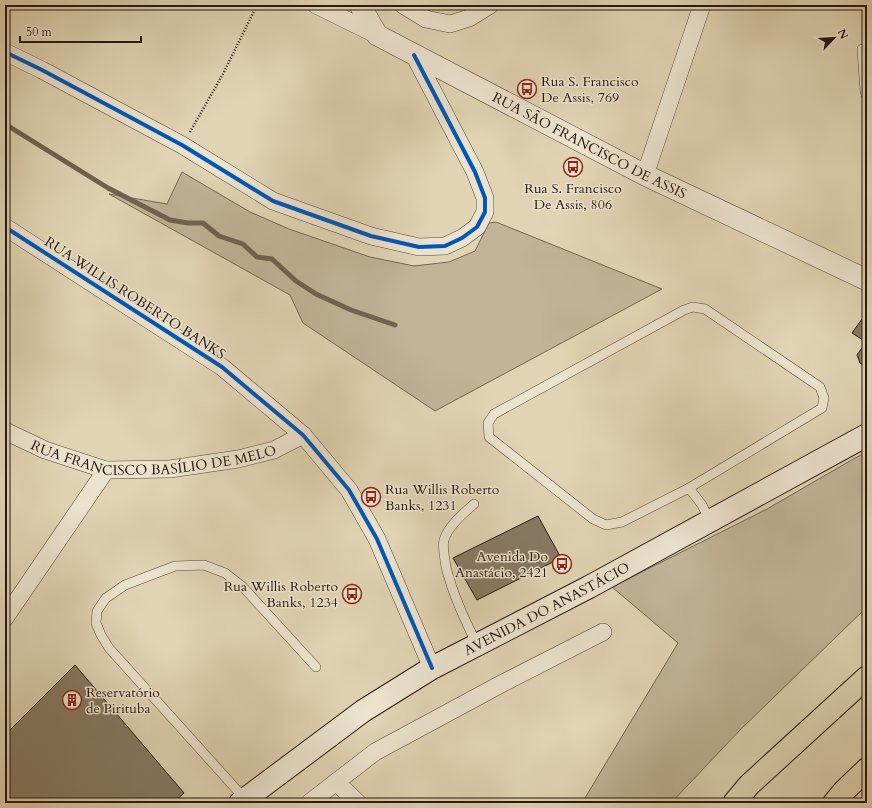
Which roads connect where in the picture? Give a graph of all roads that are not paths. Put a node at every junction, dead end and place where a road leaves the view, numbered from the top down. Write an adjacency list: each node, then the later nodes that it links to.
1 (316, 5): 6 (street, RUA SÃO FRANCISCO DE ASSIS)
2 (360, 5): 6 (street)
3 (403, 5): 4 (street)
4 (490, 5)
5 (702, 5): 11 (street)
6 (377, 35): 9 (street, RUA SÃO FRANCISCO DE ASSIS)
7 (862, 49): 10 (lane)
8 (5, 52): 9 (street)
9 (414, 55): 11 (street, RUA SÃO FRANCISCO DE ASSIS)
10 (867, 97)
11 (645, 175): 13 (street, RUA SÃO FRANCISCO DE ASSIS)
12 (5, 227): 15 (street, RUA WILLIS ROBERTO BANKS)
13 (867, 280)
14 (5, 431): 17 (street, RUA FRANCISCO BASÍLIO DE MELO)
15 (303, 435): 17 (street, RUA FRANCISCO BASÍLIO DE MELO); 25 (street, RUA WILLIS ROBERTO BANKS)
16 (867, 435): 20 (main road, AVENIDA DO ANASTÁCIO)
17 (106, 470): 21 (street)
18 (689, 488): 18 (lane); 20 (lane)
19 (474, 504): 23 (lane)
20 (710, 521): 23 (main road, AVENIDA DO ANASTÁCIO)
21 (5, 618)
22 (603, 632): 28 (street)
23 (477, 645): 25 (main road, AVENIDA DO ANASTÁCIO)
24 (316, 667): 29 (lane)
25 (432, 668): 29 (main road, AVENIDA DO ANASTÁCIO)
26 (867, 677): 32 (highway)
27 (867, 768): 33 (highway)
28 (336, 782): 30 (street); 31 (street)
29 (242, 801)
30 (309, 803)
31 (358, 803)
32 (734, 803)
33 (834, 803)

